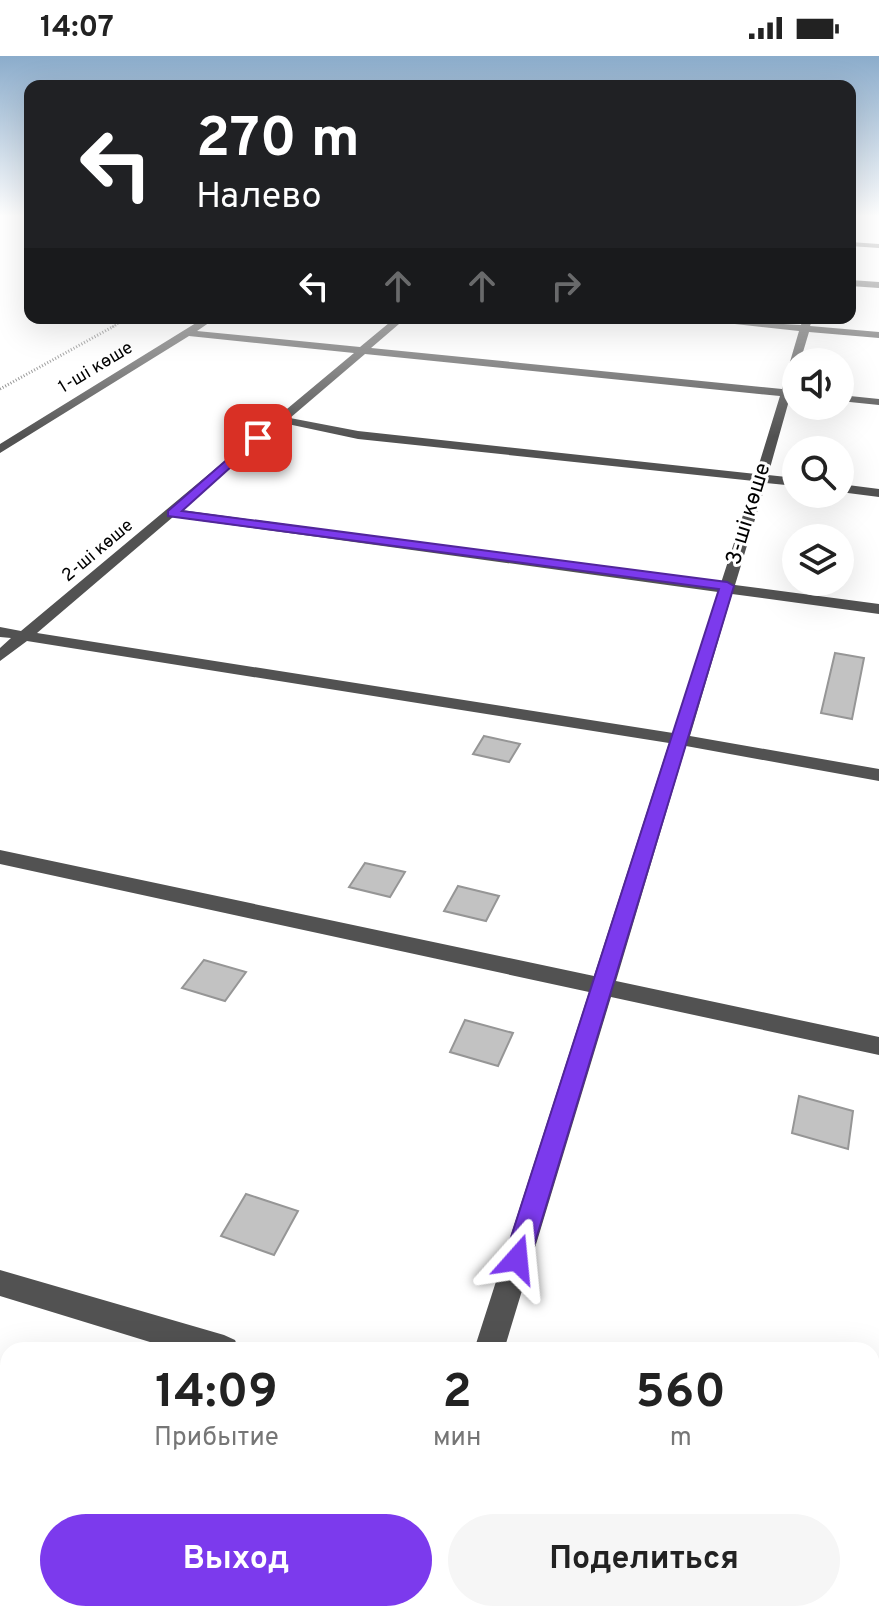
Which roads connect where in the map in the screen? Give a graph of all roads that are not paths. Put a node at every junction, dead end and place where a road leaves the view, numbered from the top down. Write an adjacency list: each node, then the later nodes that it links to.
1 (201, 324): 5 (lane, 1-ші көше)
2 (394, 324): 8 (lane, 2-ші көше)
3 (806, 324): 7 (lane, 3-ші көше)
4 (812, 324): 6 (lane)
5 (187, 333): 8 (lane); 14 (lane, 1-ші көше)
6 (879, 335)
7 (800, 348)
8 (362, 351): 9 (lane); 13 (lane, 2-ші көше)
9 (782, 392)
10 (854, 399): 11 (lane)
11 (879, 402)
12 (782, 416): 15 (lane, 3-ші көше)
13 (280, 419): 15 (lane); 19 (lane, 2-ші көше)
14 (0, 449)
15 (761, 478): 16 (lane); 20 (lane, 3-ші көше)
16 (782, 480)
17 (854, 490): 18 (lane)
18 (879, 493)
19 (172, 513): 20 (lane); 23 (lane, 2-ші көше)
20 (727, 586): 21 (lane); 25 (lane, 3-ші көше)
21 (879, 609)
22 (0, 632): 23 (lane)
23 (23, 637): 24 (lane, 2-ші көше); 25 (lane)
24 (0, 656)
25 (677, 739): 26 (lane); 28 (lane, 3-ші көше)
26 (879, 775)
27 (0, 857): 28 (lane)
28 (603, 987): 29 (lane); 32 (lane, 3-ші көше)
29 (879, 1046)
30 (0, 1283): 31 (lane)
31 (197, 1342)
32 (492, 1342)

